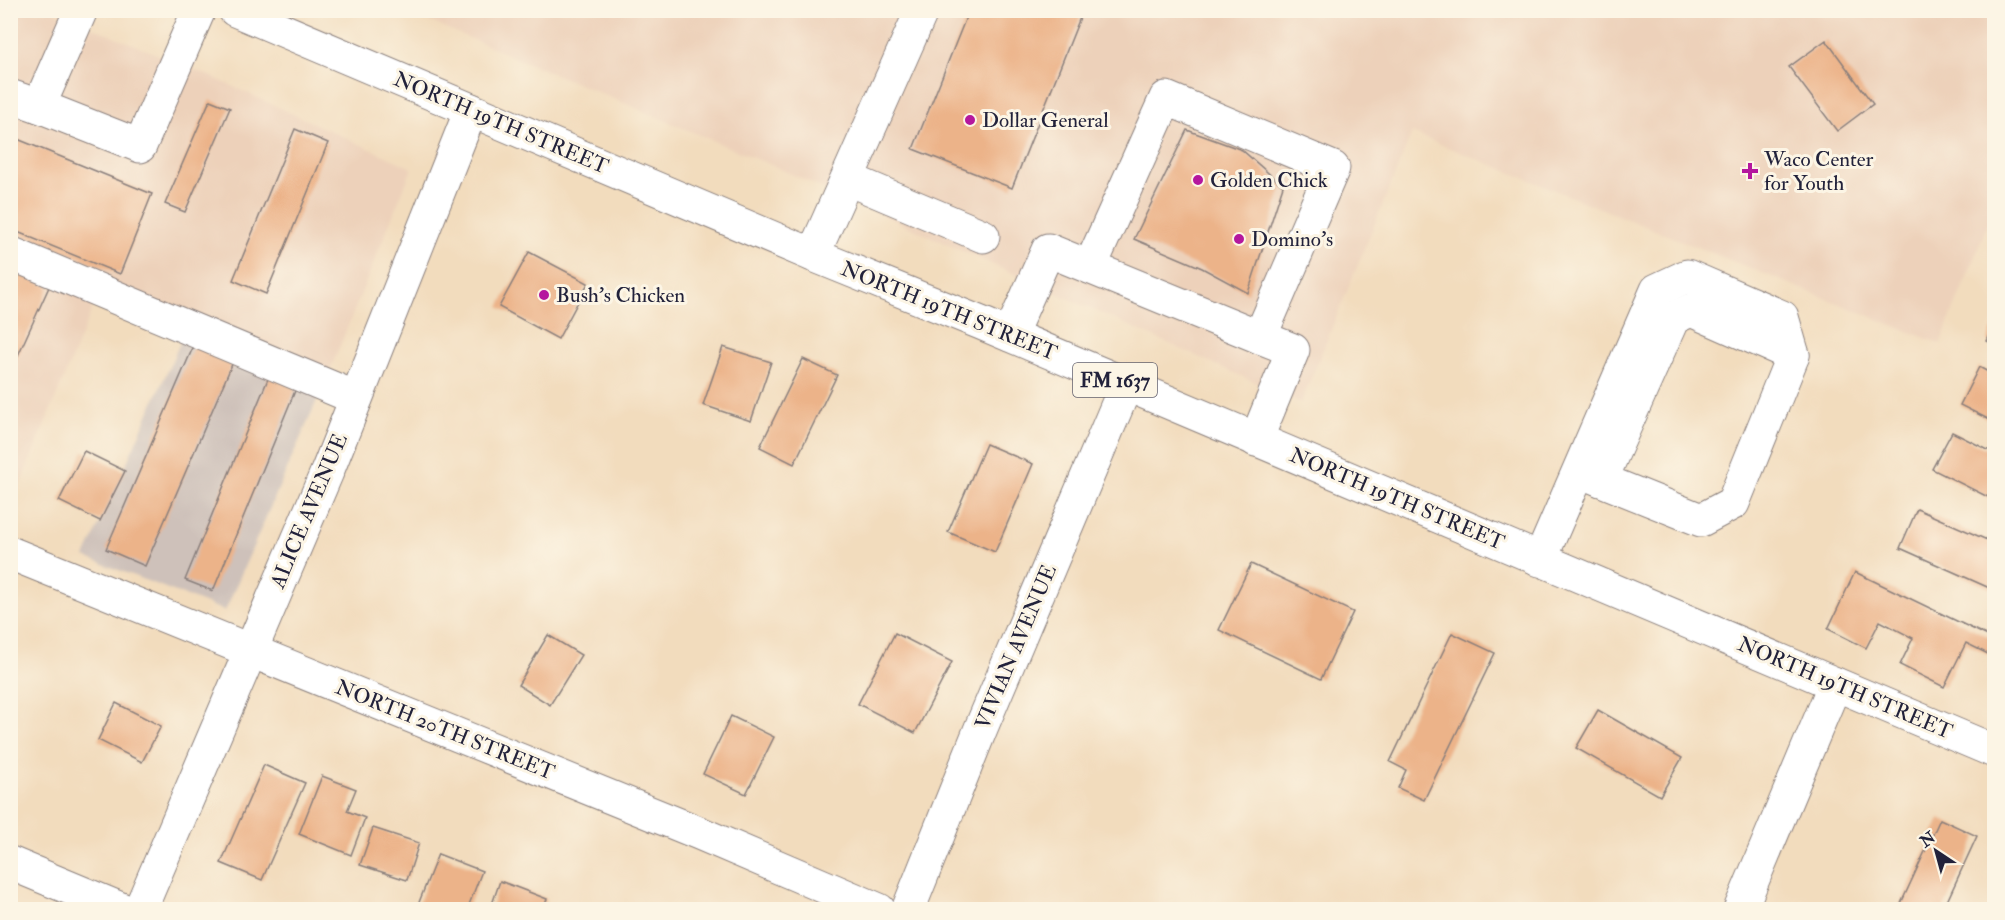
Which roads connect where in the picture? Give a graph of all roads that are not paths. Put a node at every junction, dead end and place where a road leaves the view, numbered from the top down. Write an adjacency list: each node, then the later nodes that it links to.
1 (81, 10): 5 (street)
2 (199, 10): 5 (street)
3 (235, 10): 6 (street, NORTH 19TH STREET / FM 1637)
4 (922, 10): 7 (street)
5 (25, 101)
6 (471, 110): 10 (street, NORTH 19TH STREET / FM 1637); 15 (street, ALICE AVENUE)
7 (848, 179): 8 (street); 10 (street)
8 (983, 236)
9 (10, 253): 15 (street)
10 (813, 255): 12 (street, NORTH 19TH STREET / FM 1637)
11 (1090, 267): 12 (street); 13 (street); 13 (street)
12 (1010, 335): 14 (street, NORTH 19TH STREET / FM 1637)
13 (1260, 337): 16 (street)
14 (1126, 385): 16 (street, NORTH 19TH STREET / FM 1637); 27 (street, VIVIAN AVENUE)
15 (356, 398): 20 (street, ALICE AVENUE)
16 (1256, 440): 19 (street, NORTH 19TH STREET / FM 1637)
17 (1590, 475): 17 (street); 19 (street)
18 (10, 553): 20 (street, NORTH 20TH STREET)
19 (1540, 560): 21 (street, NORTH 19TH STREET / FM 1637)
20 (251, 651): 25 (street, ALICE AVENUE); 26 (street, NORTH 20TH STREET)
21 (1835, 684): 22 (street, NORTH 19TH STREET / FM 1637); 28 (street)
22 (1995, 751)
23 (10, 863): 24 (street)
24 (123, 909)
25 (140, 909)
26 (879, 909)
27 (908, 909)
28 (1740, 909)

